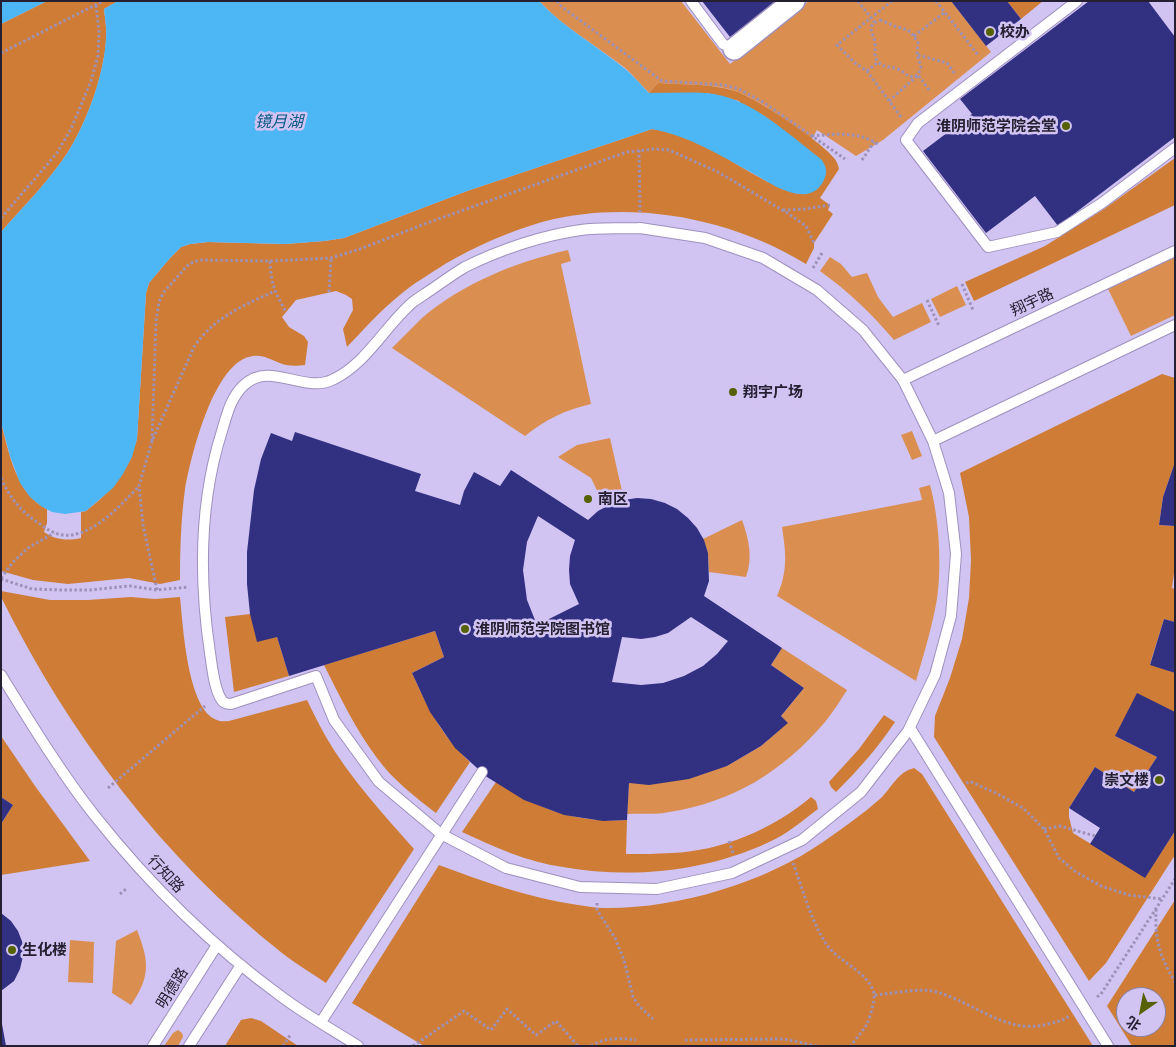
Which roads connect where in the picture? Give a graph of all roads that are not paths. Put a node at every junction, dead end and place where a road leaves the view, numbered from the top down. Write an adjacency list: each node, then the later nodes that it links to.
1 (691, 1): 4 (lane)
2 (794, 1): 4 (street)
3 (1077, 1): 5 (lane)
4 (734, 49)
5 (1175, 148)
6 (1175, 251): 8 (lane, 翔宇路)
7 (1175, 325): 9 (lane)
8 (903, 380): 9 (lane); 13 (lane)
9 (933, 441): 11 (lane)
10 (1, 675): 14 (lane, 行知路)
11 (910, 728): 13 (lane); 20 (lane)
12 (482, 772): 13 (lane)
13 (441, 834): 16 (lane)
14 (217, 945): 15 (lane, 行知路); 17 (lane, 明德路)
15 (242, 965): 16 (lane, 行知路); 18 (lane)
16 (321, 1022): 19 (lane, 行知路)
17 (153, 1046)
18 (189, 1046)
19 (358, 1046)
20 (1108, 1046)

